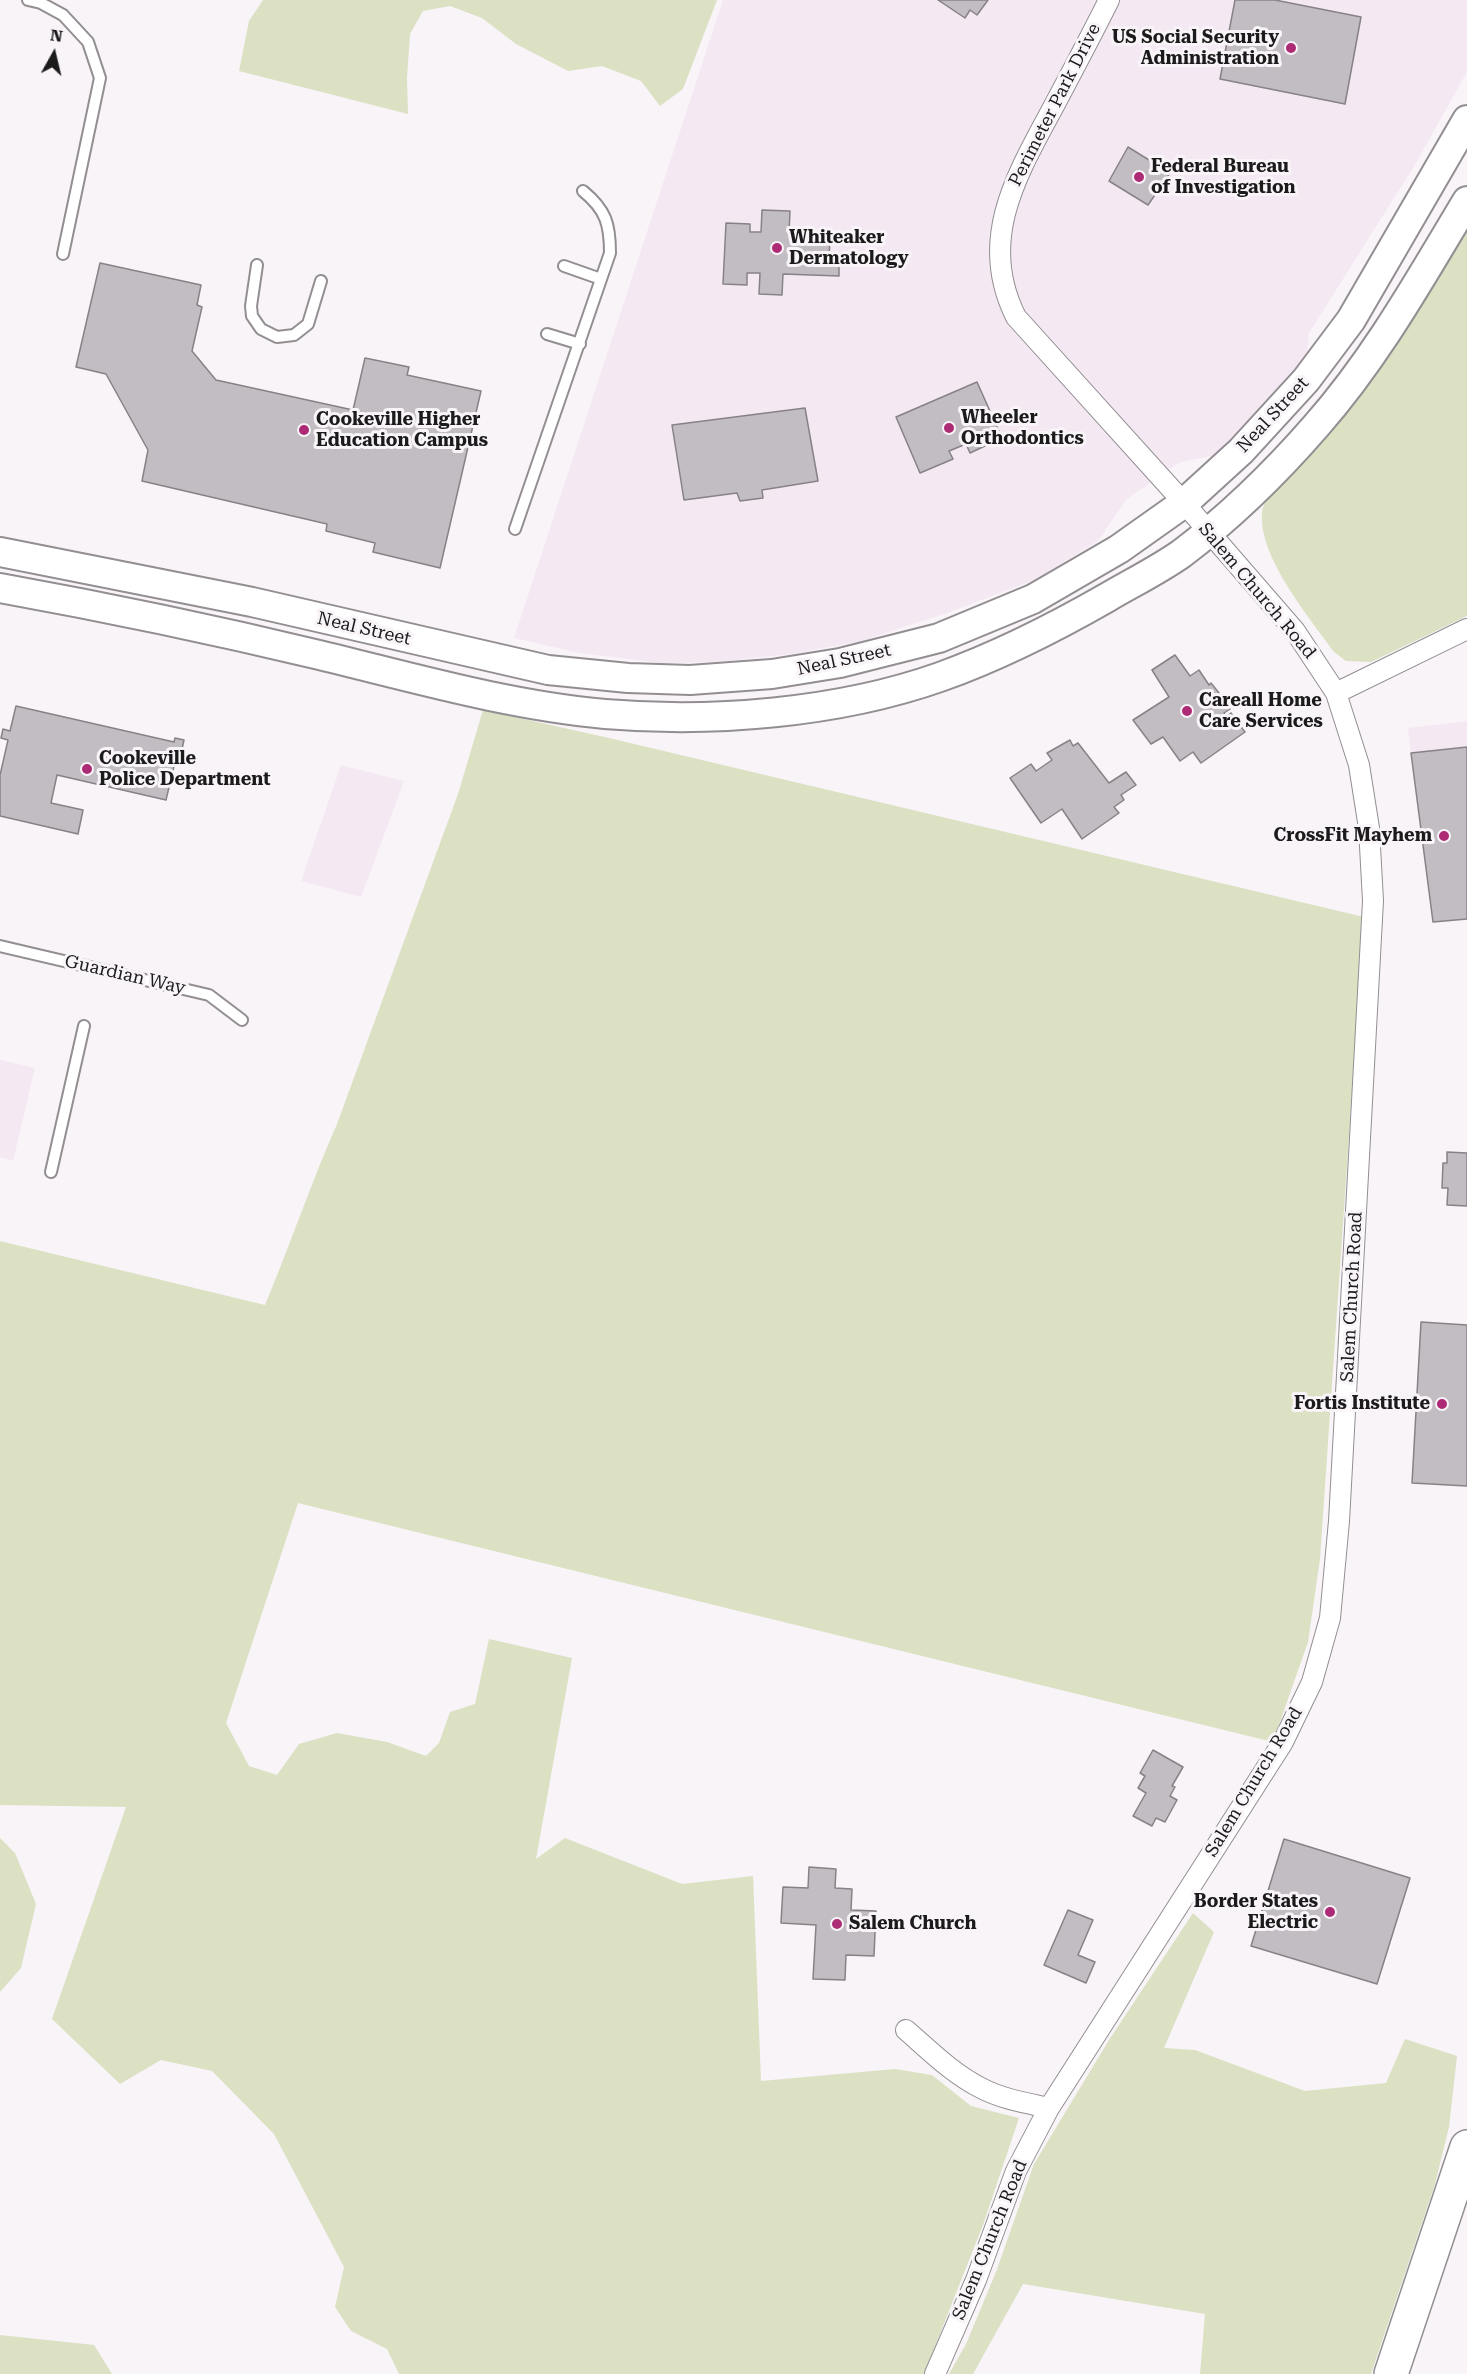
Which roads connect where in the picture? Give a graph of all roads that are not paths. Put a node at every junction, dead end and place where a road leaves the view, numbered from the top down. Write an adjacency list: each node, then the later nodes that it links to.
1 (28, 0): 6 (lane)
2 (1108, 0): 13 (street, Perimeter Park Drive)
3 (1467, 120): 13 (main road, Neal Street)
4 (583, 191): 9 (lane)
5 (1467, 201): 15 (main road, Neal Street)
6 (63, 254)
7 (257, 265): 10 (lane)
8 (564, 266): 9 (lane)
9 (601, 279): 12 (lane)
10 (321, 281)
11 (547, 334): 12 (lane)
12 (580, 344): 14 (lane)
13 (1184, 503): 15 (street, Salem Church Road); 19 (main road, Neal Street)
14 (515, 529)
15 (1208, 531): 20 (street, Salem Church Road); 21 (main road, Neal Street)
16 (0, 552): 19 (main road, Neal Street)
17 (0, 588): 21 (main road, Neal Street)
18 (1467, 629): 20 (street)
19 (840, 663): 21 (main road)
20 (1336, 693): 27 (street, Salem Church Road)
21 (845, 701)
22 (0, 946): 23 (lane, Guardian Way)
23 (242, 1020)
24 (84, 1026): 25 (lane)
25 (51, 1172)
26 (906, 2030): 27 (street)
27 (1049, 2108): 29 (street, Salem Church Road)
28 (1467, 2147): 30 (highway)
29 (935, 2374)
30 (1391, 2374)

